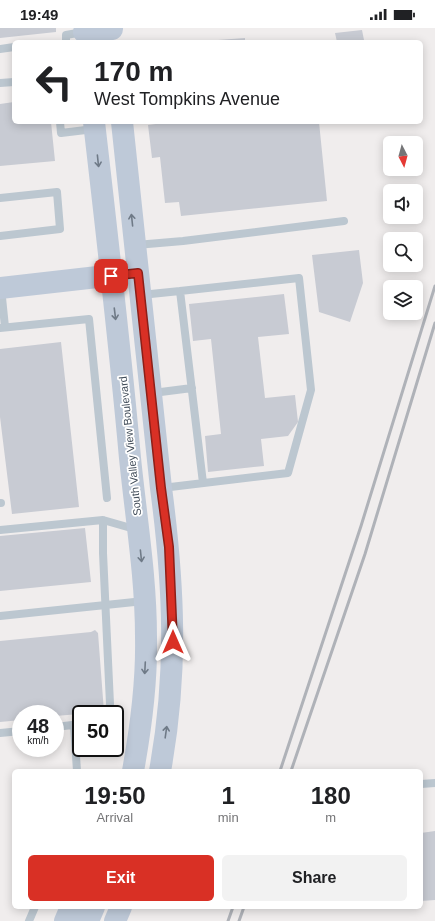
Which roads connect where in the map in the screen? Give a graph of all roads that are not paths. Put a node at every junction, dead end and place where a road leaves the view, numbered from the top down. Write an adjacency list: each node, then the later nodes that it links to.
1 (114, 32): 2 (main road)
2 (75, 35)
3 (12, 48): 4 (lane)
4 (0, 49)
5 (12, 82): 6 (lane)
6 (0, 83)
7 (60, 124): 9 (lane)
8 (122, 124): 13 (main road, one-way to 8)
9 (94, 126): 14 (main road, South Valley View Boulevard, one-way to 14)
10 (0, 198): 12 (lane)
11 (344, 221): 13 (lane)
12 (0, 236)
13 (135, 245): 14 (main road); 15 (main road)
14 (108, 247): 16 (main road, South Valley View Boulevard)
15 (138, 273): 16 (main road); 19 (main road)
16 (111, 276): 17 (main road); 28 (main road, South Valley View Boulevard, one-way to 28)
17 (1, 288): 20 (lane)
18 (180, 291): 19 (lane); 21 (lane); 23 (lane)
19 (140, 295): 22 (main road)
20 (3, 328): 25 (lane)
21 (192, 388): 22 (lane); 23 (lane)
22 (151, 393): 24 (main road)
23 (203, 483): 24 (lane)
24 (161, 488): 38 (main road, one-way to 24)
25 (107, 498)
26 (104, 520): 27 (lane); 28 (lane); 30 (lane)
27 (0, 530)
28 (138, 530): 29 (main road, South Valley View Boulevard, one-way to 29)
29 (144, 601): 30 (lane); 36 (main road, South Valley View Boulevard, one-way to 36)
30 (105, 604): 31 (lane); 32 (lane)
31 (0, 616)
32 (110, 705)
33 (12, 732): 34 (lane)
34 (0, 733)
35 (77, 757): 37 (lane)
36 (133, 766)
37 (77, 769)
38 (160, 769)
39 (435, 783): 40 (lane)
40 (423, 784)
41 (34, 909): 46 (lane)
42 (70, 909): 47 (main road)
43 (93, 909): 48 (main road)
44 (121, 909): 49 (main road)
45 (135, 909): 50 (main road)
46 (29, 921)
47 (65, 921)
48 (88, 921)
49 (115, 921)
50 (132, 921)

